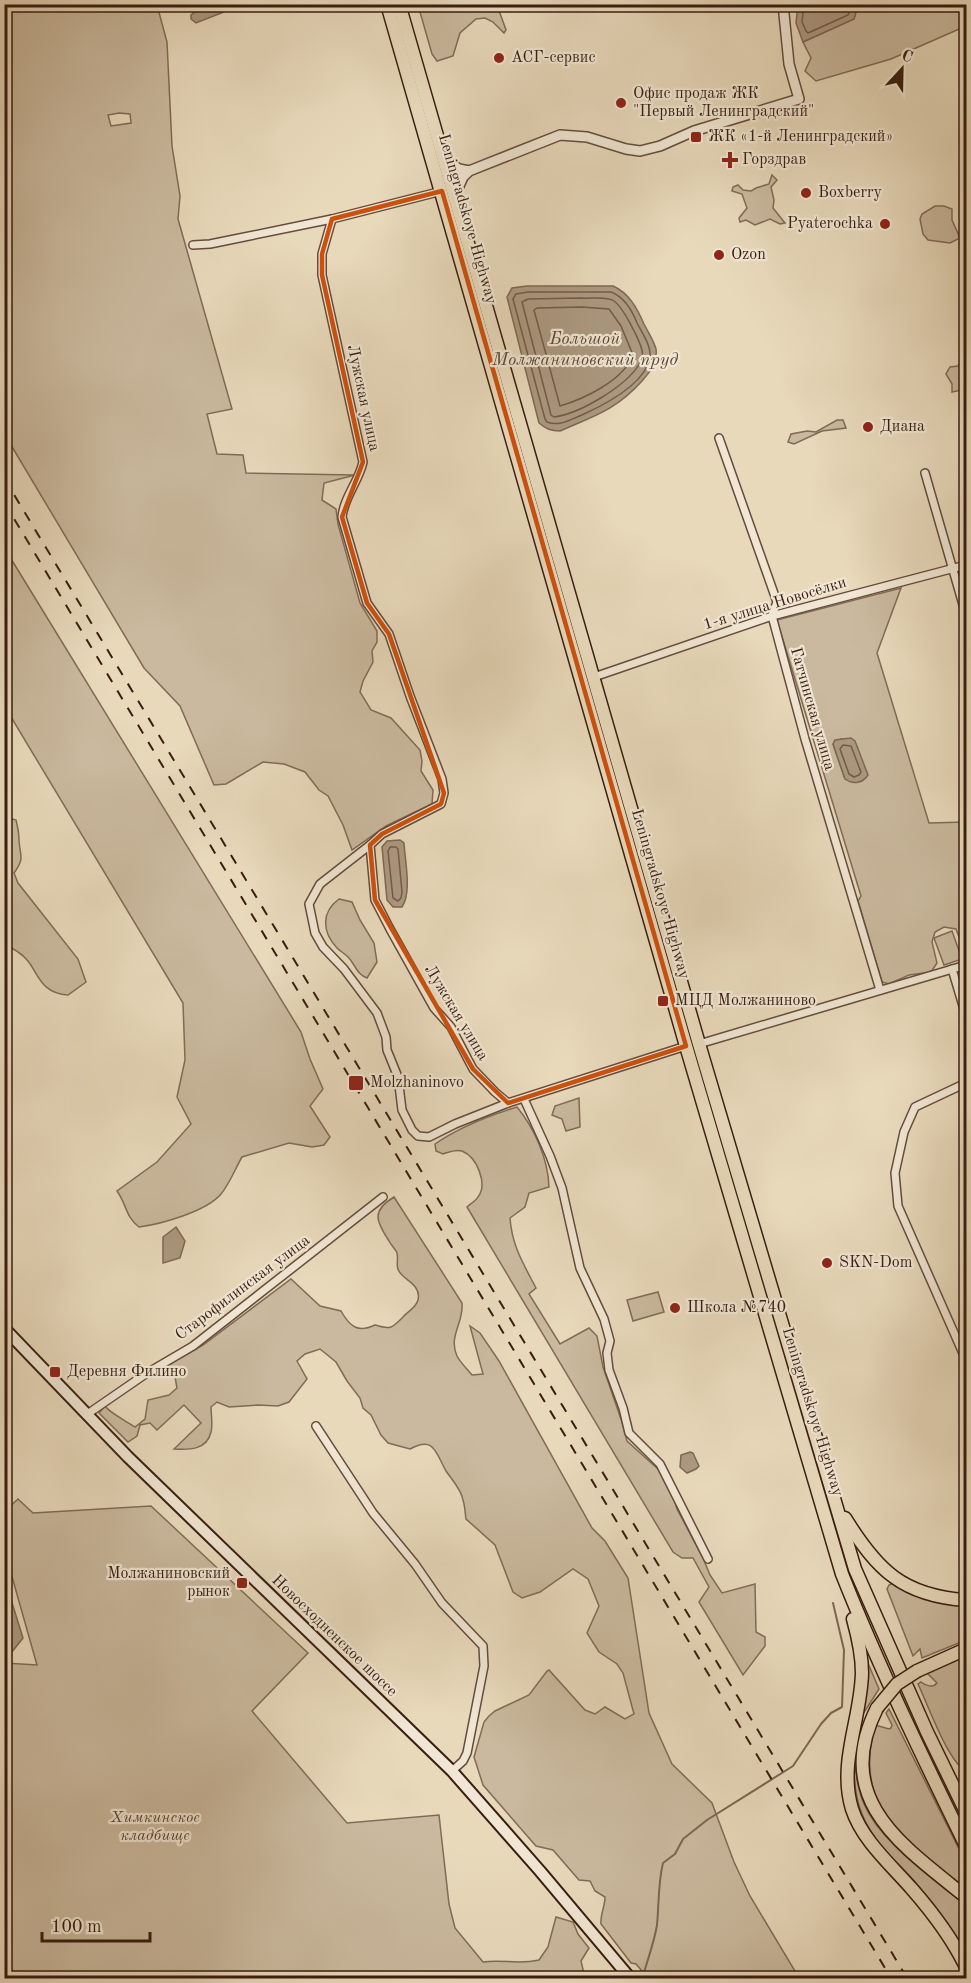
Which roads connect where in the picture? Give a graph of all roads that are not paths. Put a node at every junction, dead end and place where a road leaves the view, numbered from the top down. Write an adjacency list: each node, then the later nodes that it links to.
1 (387, 4): 6 (highway, Leningradskoye Highway)
2 (399, 4): 4 (highway, Leningradskoye Highway)
3 (783, 4): 5 (street)
4 (444, 159): 5 (street); 7 (highway, Leningradskoye Highway)
5 (469, 171): 7 (street)
6 (441, 191): 8 (street); 22 (highway, Leningradskoye Highway)
7 (455, 195): 16 (highway, Leningradskoye Highway)
8 (332, 219): 9 (street); 17 (street, Лужская улица)
9 (193, 244)
10 (719, 438): 15 (street, Гатчинская улица)
11 (925, 473): 13 (street)
12 (966, 566): 13 (street, 1-я улица Новосёлки)
13 (953, 569): 14 (street); 15 (street, 1-я улица Новосёлки)
14 (966, 615)
15 (772, 616): 16 (street, 1-я улица Новосёлки); 20 (street, Гатчинская улица)
16 (594, 677): 22 (highway, Leningradskoye Highway)
17 (370, 845): 25 (street, Лужская улица); 25 (street, Лужская улица)
18 (966, 965): 19 (street)
19 (952, 969): 20 (street); 21 (street)
20 (880, 990): 22 (street)
21 (966, 1016)
22 (693, 1045): 24 (street); 31 (highway, Leningradskoye Highway); 33 (highway, Leningradskoye Highway)
23 (966, 1083): 28 (street)
24 (524, 1099): 25 (street); 32 (street)
25 (508, 1103)
26 (383, 1197): 29 (street, Старофилинская улица)
27 (4, 1328): 29 (main road, Новосходненское шоссе)
28 (966, 1360)
29 (86, 1415): 36 (main road, Новосходненское шоссе)
30 (316, 1426): 36 (street)
31 (836, 1504): 34 (highway); 37 (highway, Leningradskoye Highway)
32 (708, 1559)
33 (842, 1574): 38 (highway, Leningradskoye Highway); 40 (highway)
34 (966, 1600)
35 (966, 1649): 39 (highway, bridge)
36 (452, 1771): 41 (main road, Новосходненское шоссе)
37 (966, 1812)
38 (966, 1846)
39 (966, 1897)
40 (966, 1967)
41 (630, 1978)

